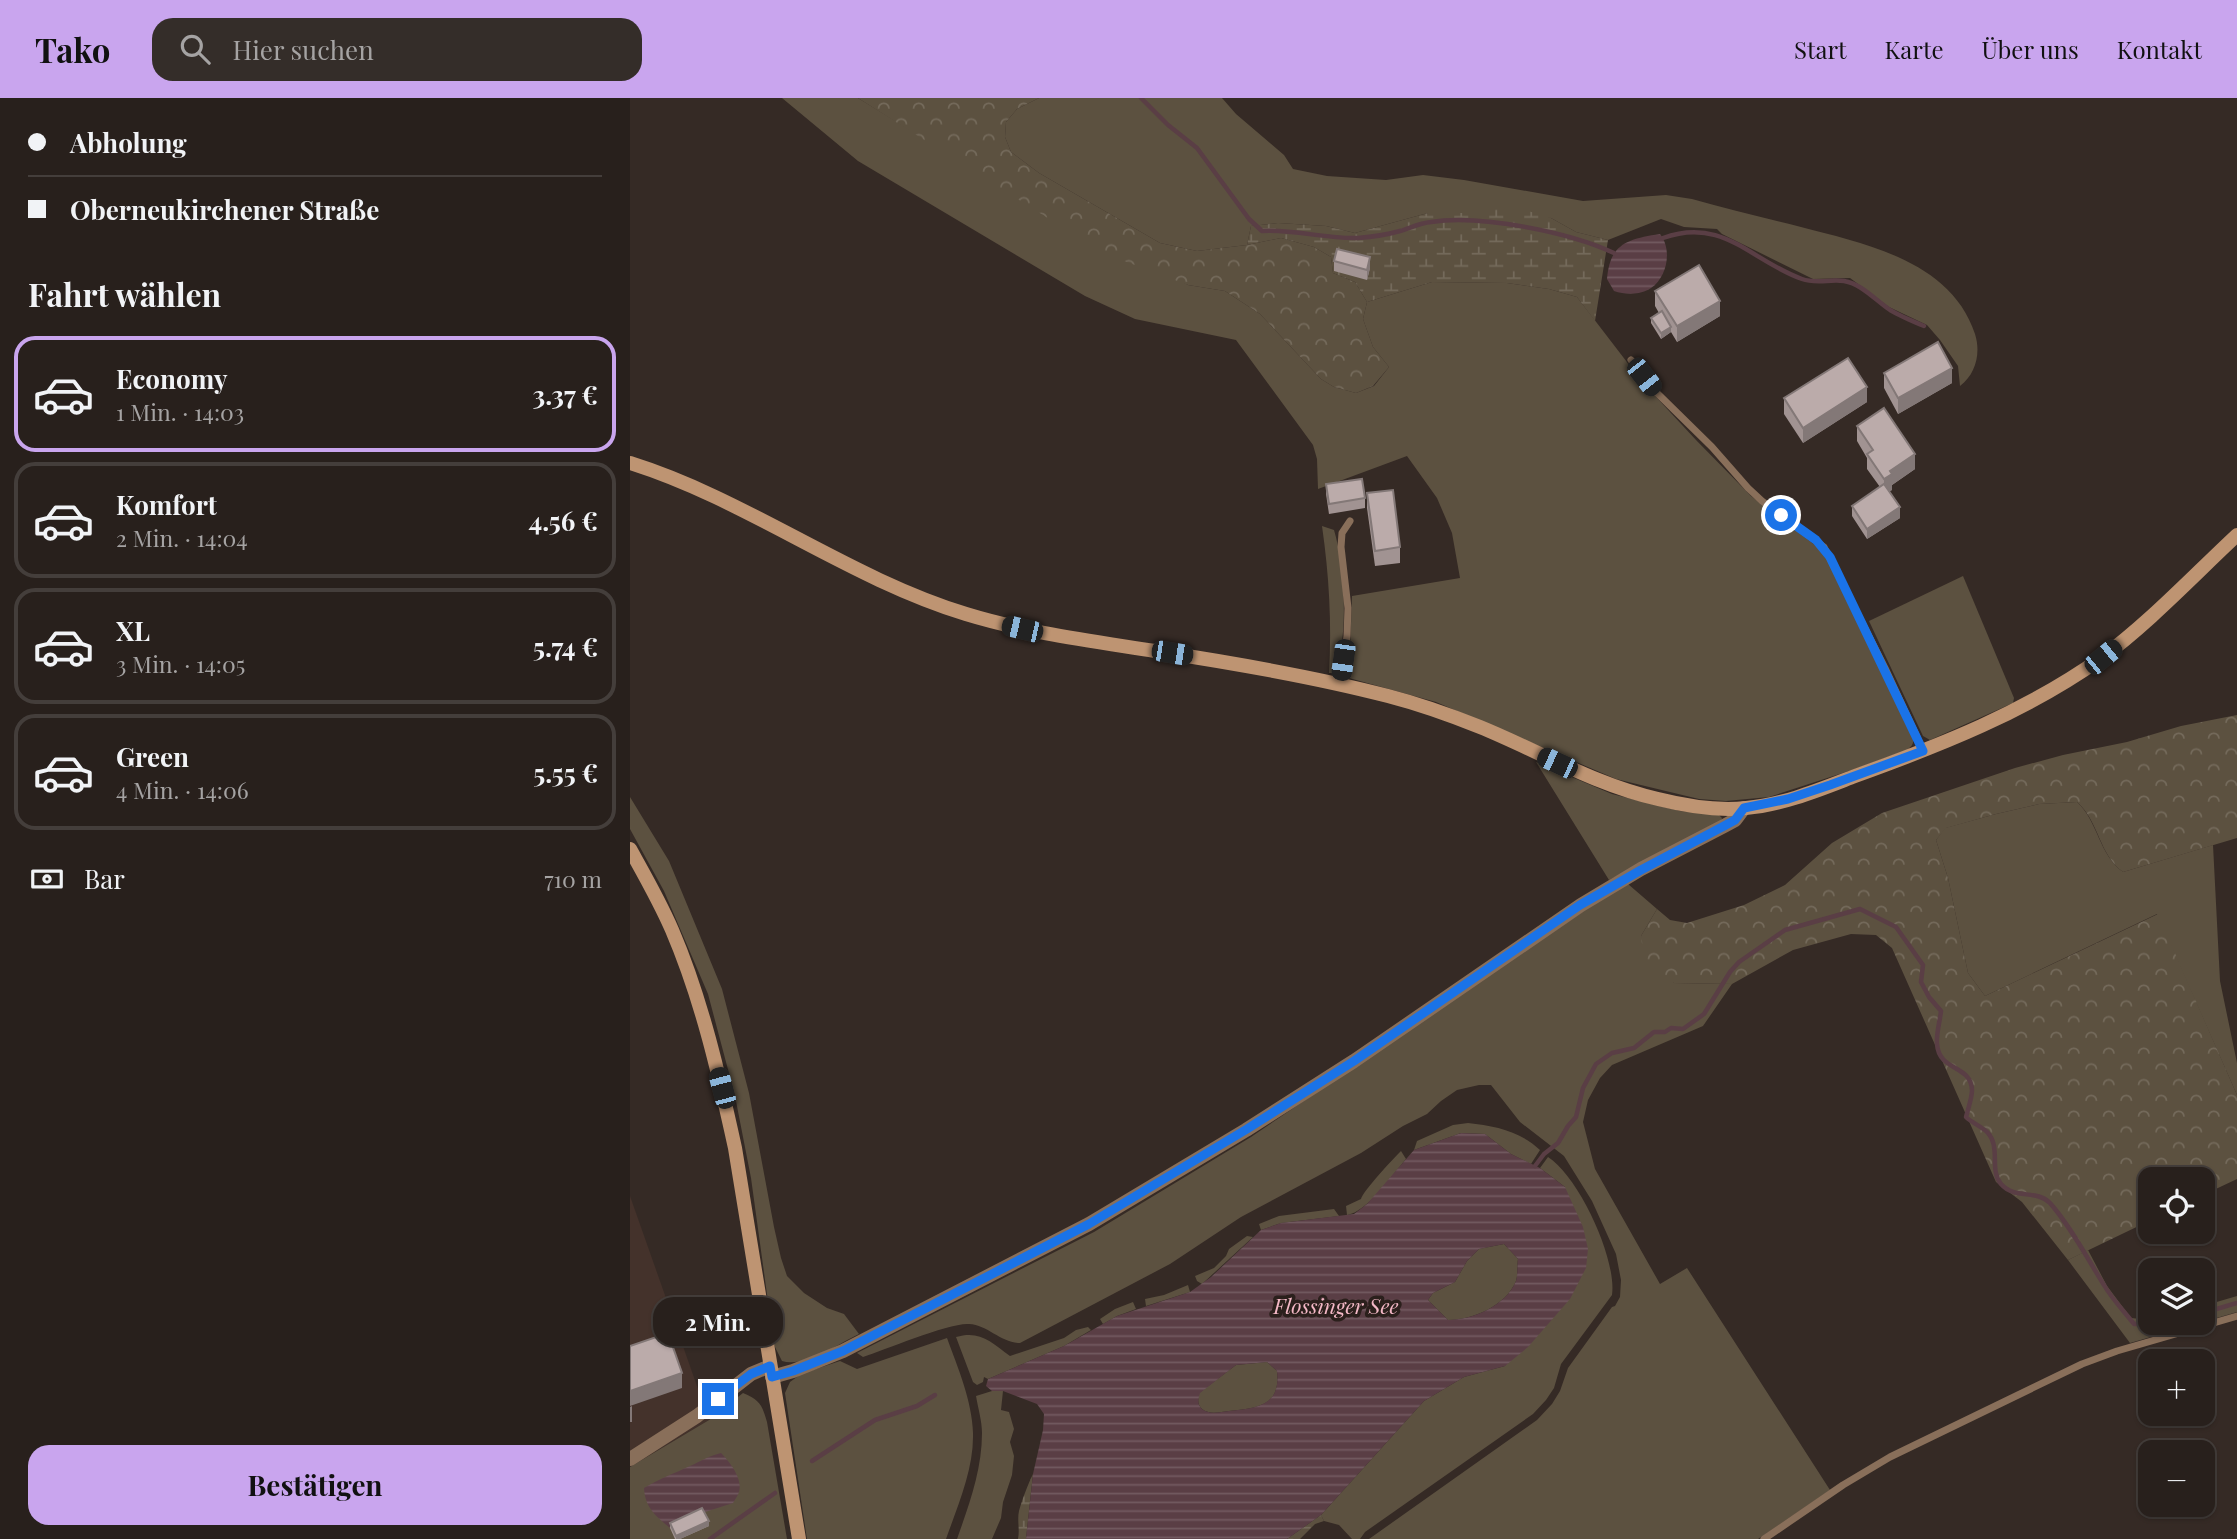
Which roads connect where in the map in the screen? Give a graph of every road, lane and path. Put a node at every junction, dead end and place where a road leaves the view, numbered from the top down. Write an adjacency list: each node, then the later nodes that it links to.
1 (1631, 360): 6 (lane)
2 (630, 463): 5 (main road)
3 (1350, 521): 5 (lane)
4 (2237, 536): 6 (main road)
5 (1340, 683): 7 (main road)
6 (1923, 751): 7 (main road)
7 (1744, 808): 10 (street)
8 (630, 849): 10 (main road)
9 (2237, 1316): 13 (lane)
10 (771, 1372): 11 (street); 12 (main road)
11 (630, 1459)
12 (799, 1539)
13 (1764, 1539)

